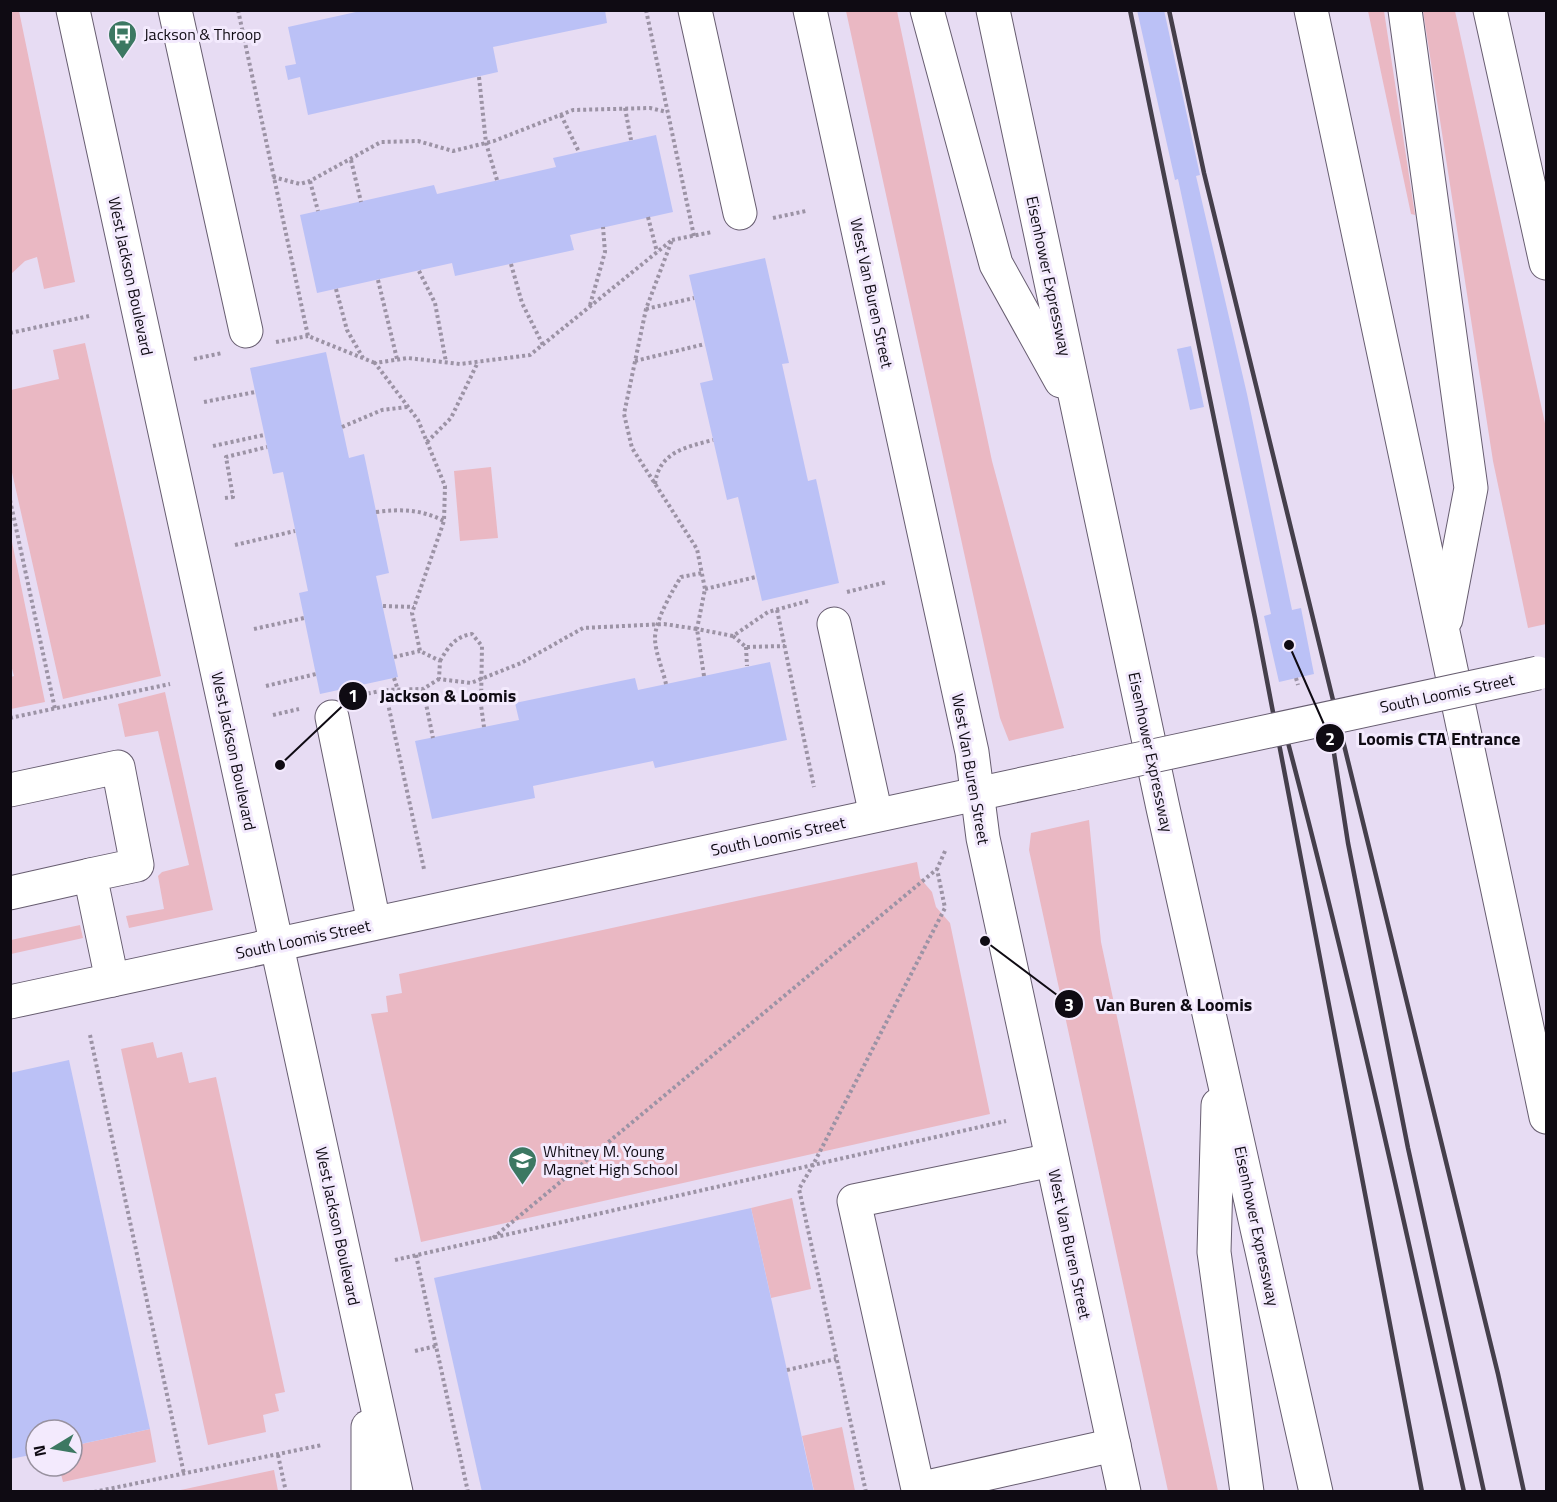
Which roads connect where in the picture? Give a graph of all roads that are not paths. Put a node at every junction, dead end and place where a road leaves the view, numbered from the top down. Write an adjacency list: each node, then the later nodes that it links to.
1 (73, 10): 24 (main road, West Jackson Boulevard)
2 (175, 10): 12 (main road)
3 (695, 10): 10 (main road)
4 (810, 10): 19 (main road, West Van Buren Street)
5 (927, 10): 13 (main road)
6 (993, 10): 13 (main road, Eisenhower Expressway)
7 (1311, 10): 15 (main road)
8 (1405, 10): 15 (main road)
9 (1490, 10): 11 (main road)
10 (740, 213)
11 (1546, 263)
12 (246, 331)
13 (1077, 410): 27 (main road, Eisenhower Expressway)
14 (829, 606): 20 (main road)
15 (1443, 633): 28 (main road)
16 (1542, 673): 19 (main road, South Loomis Street, bridge)
17 (332, 717): 23 (main road)
18 (10, 790): 21 (main road)
19 (977, 793): 20 (main road, South Loomis Street); 29 (main road, West Van Buren Street)
20 (876, 815): 23 (main road, South Loomis Street)
21 (90, 875): 22 (main road); 25 (main road)
22 (10, 893)
23 (374, 923): 24 (main road, South Loomis Street)
24 (276, 945): 25 (main road, South Loomis Street); 30 (main road, West Jackson Boulevard)
25 (112, 980): 26 (main road, South Loomis Street)
26 (10, 1002)
27 (1220, 1055): 35 (main road); 36 (main road, Eisenhower Expressway)
28 (1546, 1117)
29 (1052, 1160): 31 (main road, West Van Buren Street); 31 (main road)
30 (368, 1362): 32 (main road); 33 (main road, West Jackson Boulevard)
31 (1114, 1445): 34 (main road, West Van Buren Street)
32 (368, 1491)
33 (396, 1491)
34 (1124, 1491)
35 (1247, 1491)
36 (1316, 1491)

